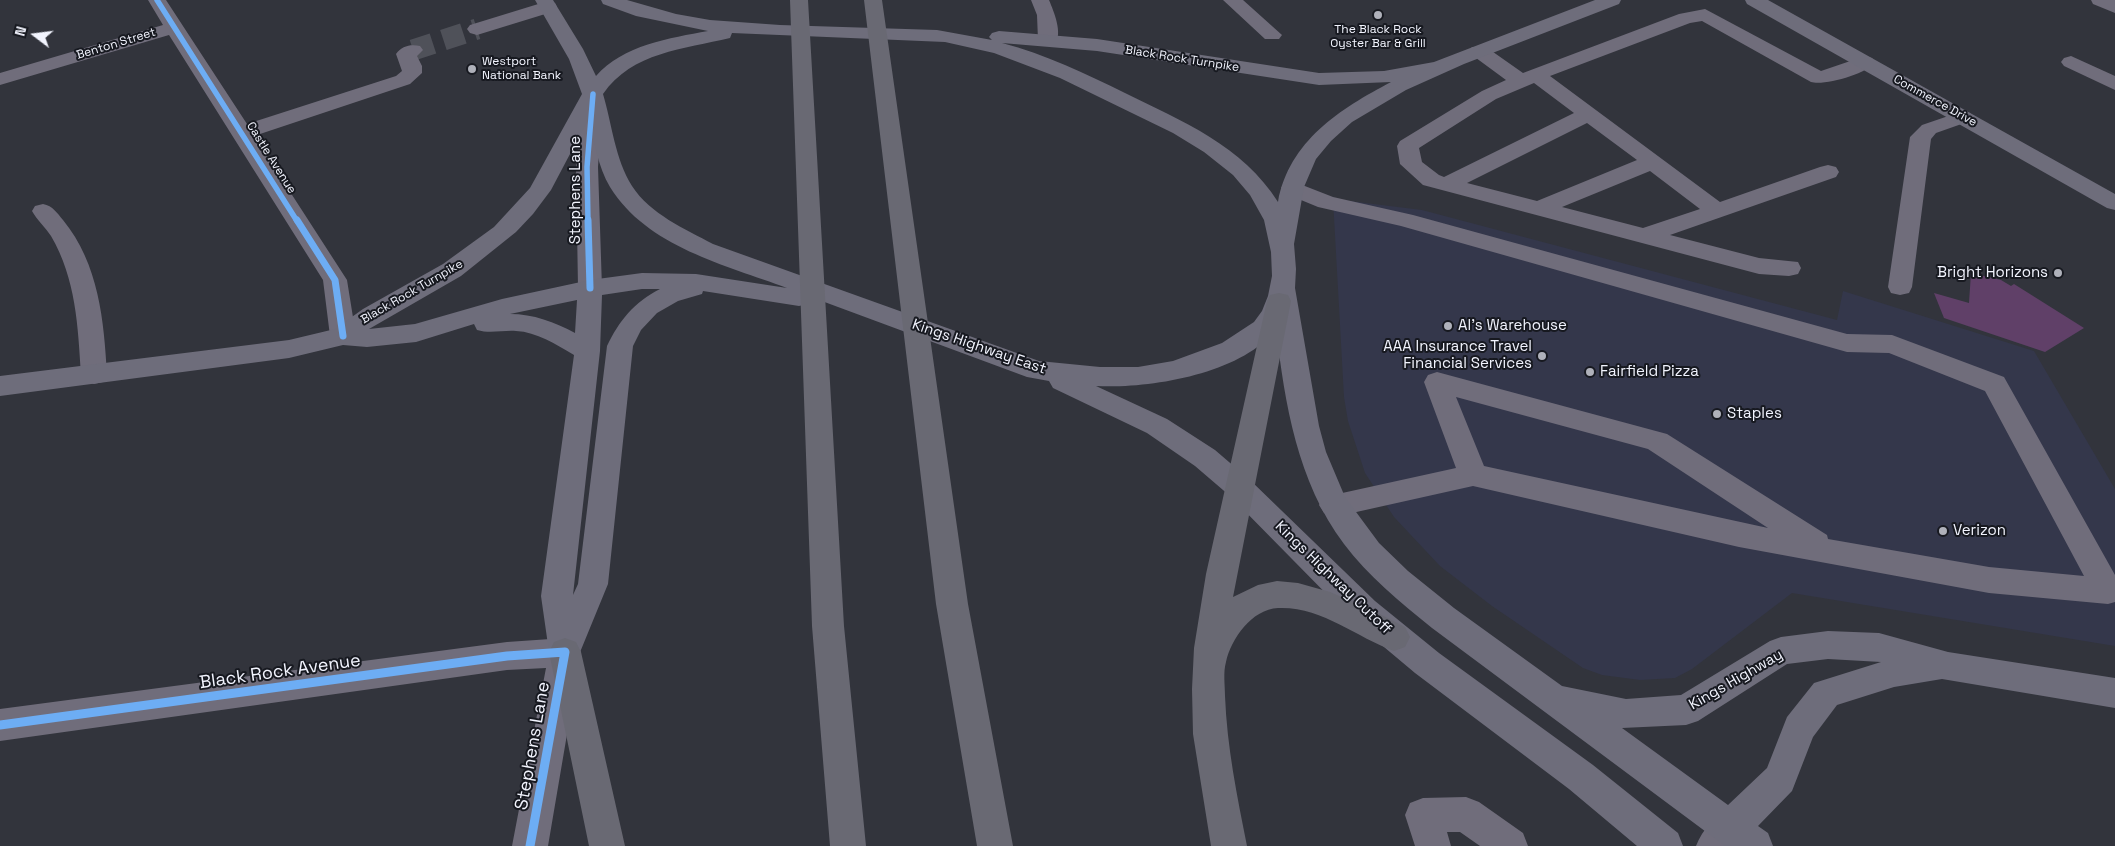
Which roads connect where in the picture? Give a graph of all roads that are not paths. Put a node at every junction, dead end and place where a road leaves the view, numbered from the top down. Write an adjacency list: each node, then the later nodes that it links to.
1 (158, 0): 12 (street, Castle Avenue)
2 (610, 0): 13 (main road, Kings Highway East)
3 (1040, 0): 17 (street)
4 (1232, 0): 15 (street)
5 (1612, 0): 19 (main road, Black Rock Turnpike)
6 (1754, 0): 20 (main road, Commerce Drive)
7 (2100, 0): 11 (street)
8 (546, 4): 14 (street); 26 (main road, Kings Highway East)
9 (799, 6): 67 (highway)
10 (874, 7): 68 (highway)
11 (2115, 7)
12 (175, 27): 24 (street, Benton Street); 29 (street, Castle Avenue)
13 (772, 29): 16 (main road, Kings Highway East); 26 (main road, Black Rock Turnpike)
14 (477, 30)
15 (1272, 35)
16 (930, 36): 17 (main road, Black Rock Turnpike); 39 (main road, Kings Highway East)
17 (1048, 40): 22 (main road, Black Rock Turnpike)
18 (413, 50): 29 (street)
19 (1479, 51): 22 (main road, Black Rock Turnpike); 23 (street)
20 (1865, 62): 23 (street); 28 (main road, Commerce Drive)
21 (2071, 62): 25 (street)
22 (1434, 68): 33 (main road, Black Rock Turnpike)
23 (1528, 78): 27 (street); 32 (street)
24 (0, 79)
25 (2115, 84)
26 (592, 94): 43 (street, Stephens Lane); 45 (main road, Kings Highway East); 47 (main road, Black Rock Turnpike)
27 (1588, 114): 30 (street); 32 (street)
28 (1963, 117): 34 (main road, Commerce Drive); 42 (street)
29 (242, 134): 47 (street, Castle Avenue)
30 (1652, 162): 35 (street); 36 (street)
31 (1828, 172): 36 (street)
32 (1447, 184): 35 (street)
33 (1292, 188): 39 (main road, Black Rock Turnpike); 56 (street)
34 (2112, 198)
35 (1539, 208): 38 (street)
36 (1717, 210): 38 (street)
37 (43, 211): 50 (street)
38 (1644, 236): 40 (street)
39 (1284, 250): 44 (main road, Kings Highway East)
40 (1790, 268)
41 (725, 285): 43 (main road, Black Rock Turnpike); 45 (main road, Black Rock Turnpike); 58 (main road, Stephens Lane)
42 (1900, 287)
43 (590, 288): 46 (main road, Black Rock Turnpike); 48 (main road, Stephens Lane)
44 (1281, 292): 49 (main road, Kings Highway East); 53 (highway); 54 (main road)
45 (880, 313): 49 (main road, Kings Highway East)
46 (416, 333): 47 (main road, Black Rock Turnpike); 48 (main road)
47 (343, 336): 50 (main road, Black Rock Turnpike)
48 (587, 350): 58 (main road, Stephens Lane)
49 (1036, 370): 53 (main road, Kings Highway Cutoff)
50 (94, 375): 51 (main road, Black Rock Turnpike)
51 (0, 386)
52 (1473, 475): 54 (street); 55 (street); 55 (street)
53 (1240, 488): 57 (main road, Kings Highway Cutoff); 59 (highway)
54 (1334, 505): 62 (main road)
55 (1826, 551): 56 (street)
56 (2112, 596)
57 (1394, 637): 59 (highway); 72 (main road, Kings Highway Cutoff)
58 (565, 652): 63 (street, Black Rock Avenue); 65 (street, Stephens Lane); 66 (highway)
59 (1208, 666): 69 (highway)
60 (1948, 666): 61 (main road, Kings Highway); 62 (main road, Kings Highway); 64 (main road, Kings Highway)
61 (2115, 693)
62 (1553, 698): 64 (main road)
63 (0, 725)
64 (1733, 840)
65 (530, 846)
66 (607, 846)
67 (848, 846)
68 (995, 846)
69 (1229, 846)
70 (1433, 846): 71 (street)
71 (1510, 846)
72 (1665, 846)

